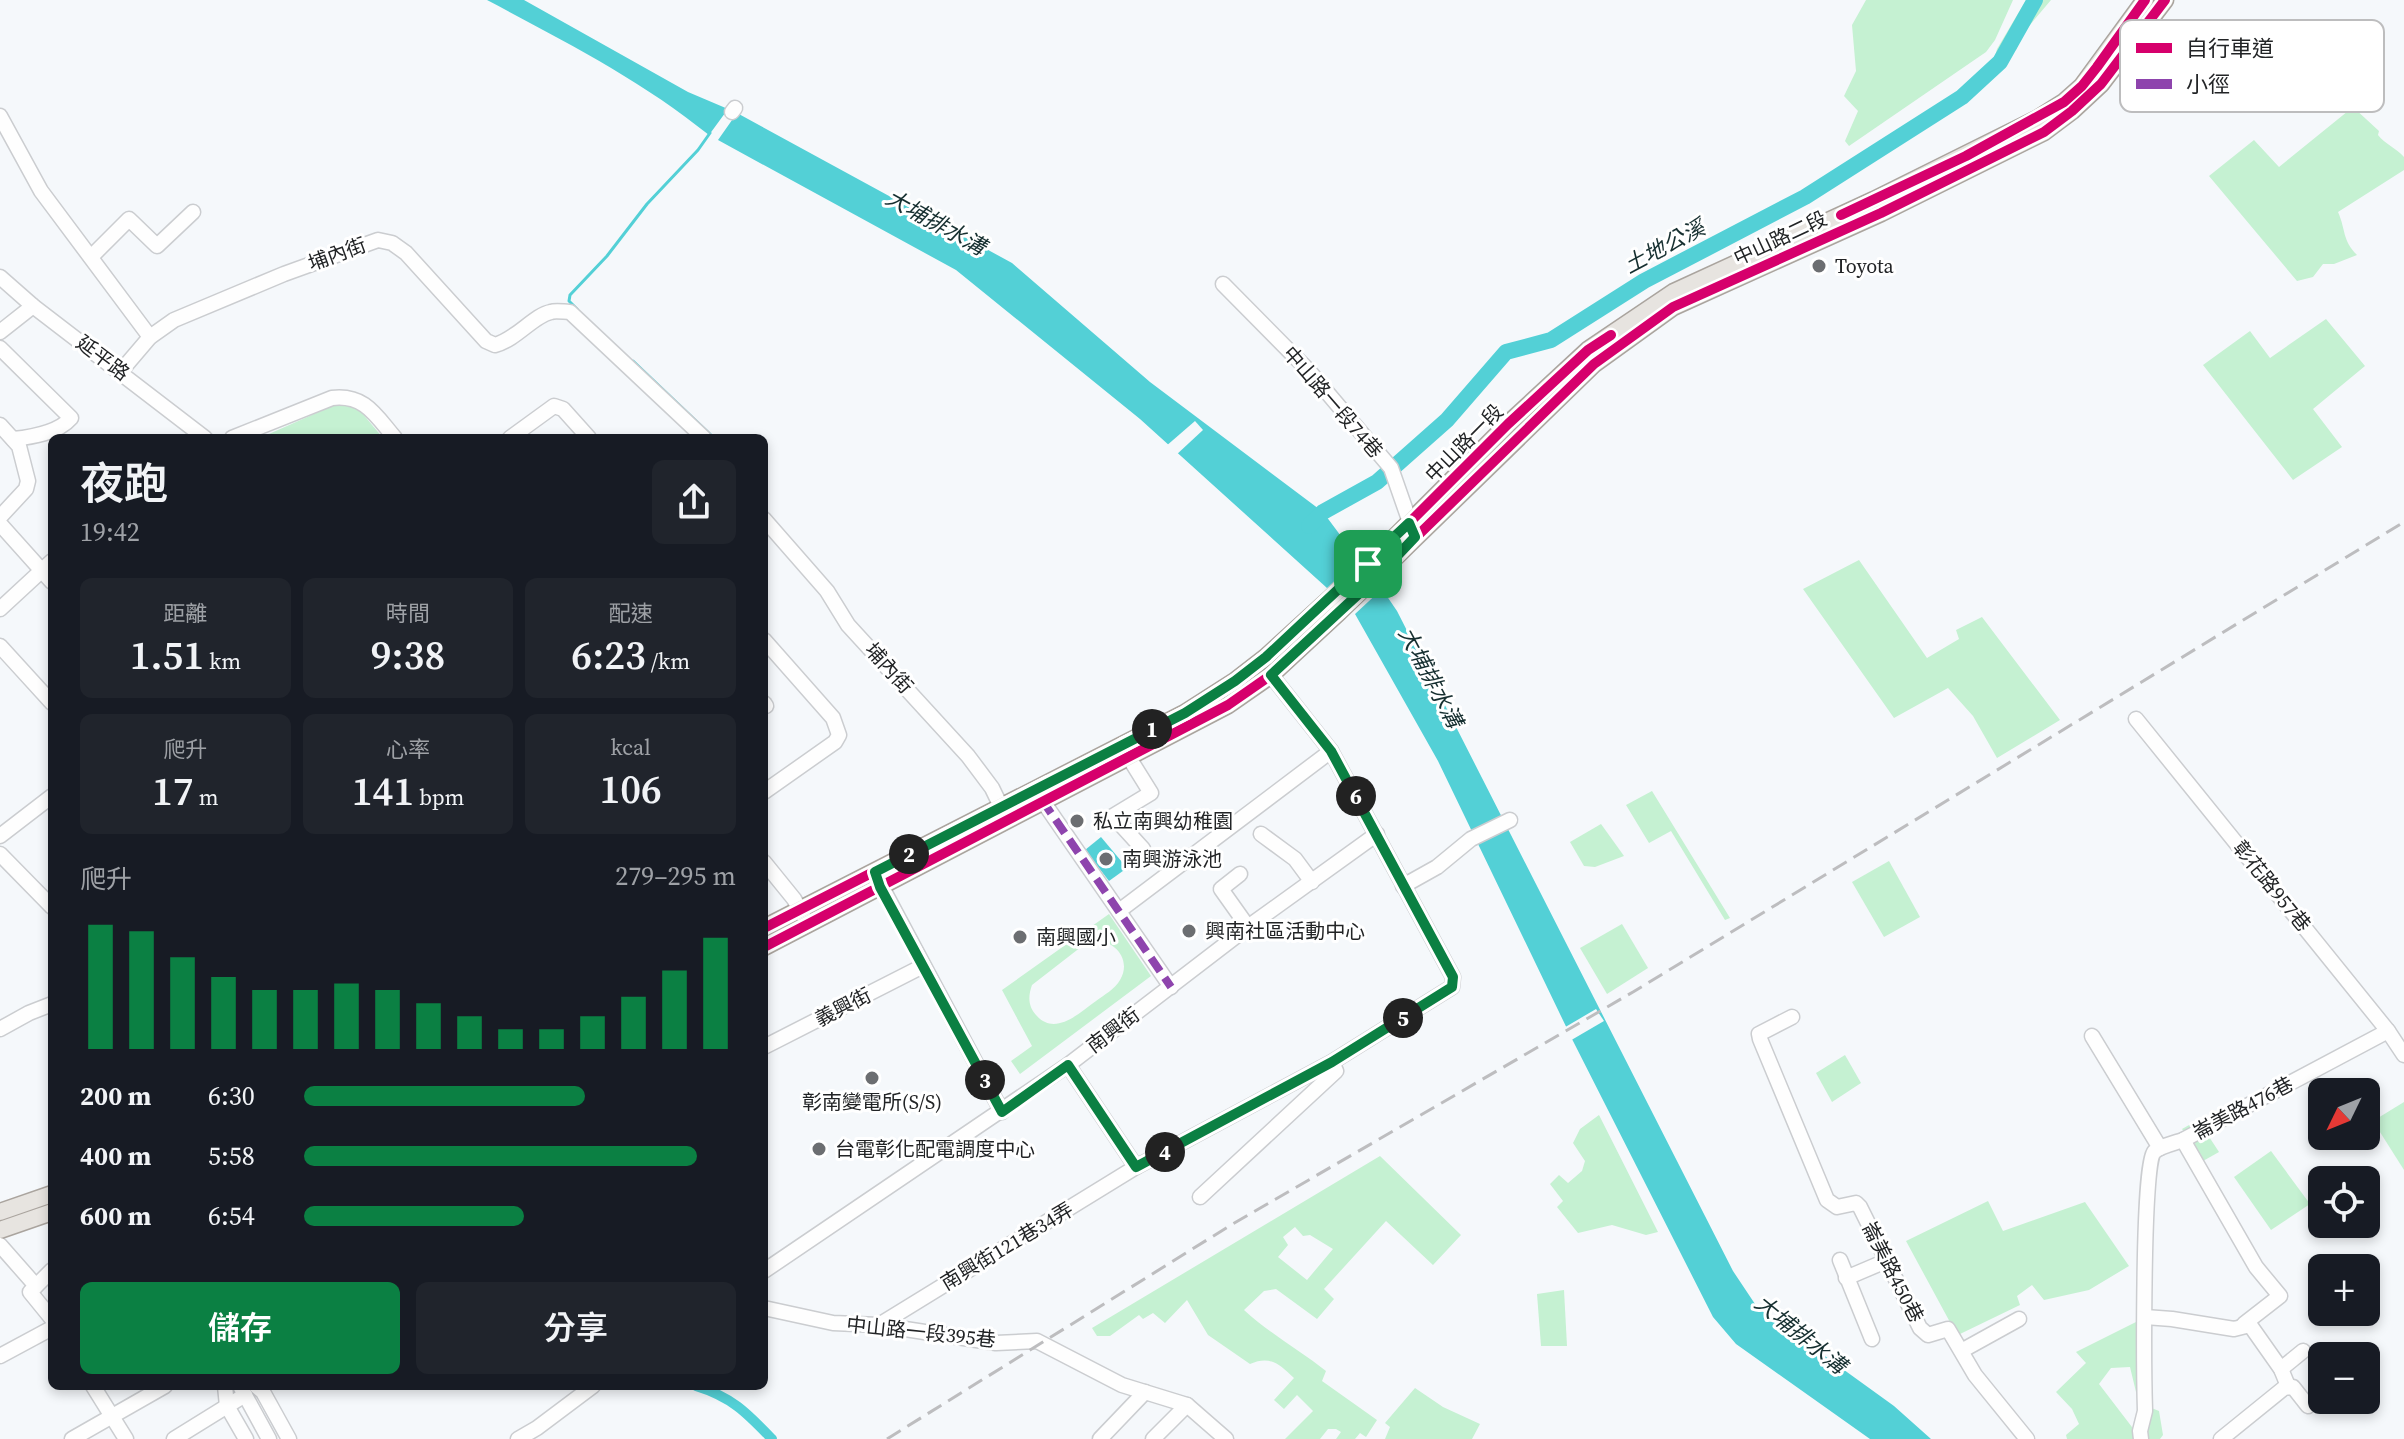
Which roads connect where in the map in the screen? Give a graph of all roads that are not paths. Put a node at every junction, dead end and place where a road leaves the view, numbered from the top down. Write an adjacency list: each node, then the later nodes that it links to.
1 (2145, 0): 3 (main road, 中山路二段)
2 (2165, 0): 4 (main road, 中山路二段)
3 (2130, 20)
4 (2150, 20)
5 (2120, 34): 16 (main road, 中山路二段)
6 (2120, 59): 16 (main road, 中山路二段)
7 (0, 116): 9 (street)
8 (193, 212): 9 (street)
9 (91, 257): 14 (street)
10 (0, 277): 12 (street, 延平路)
11 (1223, 284): 29 (street, 中山路一段74巷)
12 (33, 306): 13 (street); 17 (street, 延平路)
13 (0, 332)
14 (150, 337): 17 (street); 24 (street, 埔內街)
15 (0, 348): 25 (street)
16 (1591, 357): 29 (main road, 中山路一段)
17 (121, 371): 19 (street, 延平路)
18 (0, 425): 25 (street)
19 (200, 434)
20 (242, 434): 21 (street)
21 (392, 434)
22 (515, 434): 23 (street)
23 (586, 434)
24 (700, 434)
25 (13, 439): 26 (street)
26 (0, 517)
27 (0, 524): 30 (street)
28 (768, 524): 43 (street, 埔內街)
29 (1412, 530): 31 (main road, 中山路一段)
30 (46, 566): 32 (street)
31 (1334, 606): 35 (main road); 43 (main road)
32 (0, 609)
33 (768, 645): 40 (street)
34 (0, 646): 36 (street)
35 (1271, 675): 38 (street); 39 (main road)
36 (48, 699)
37 (2136, 719): 66 (street, 彰花路957巷)
38 (1331, 751): 46 (street); 56 (street)
39 (1128, 756): 42 (main road); 48 (street)
40 (768, 789)
41 (48, 799): 47 (street)
42 (1042, 800): 43 (main road); 56 (street)
43 (1004, 814): 52 (main road)
44 (1508, 821): 54 (street)
45 (1261, 834): 53 (street)
46 (1377, 834): 53 (street, 南興街); 54 (street)
47 (0, 836)
48 (1143, 849)
49 (0, 854): 55 (street)
50 (768, 868): 57 (street)
51 (1240, 874): 59 (street)
52 (878, 880): 57 (main road); 61 (street)
53 (1312, 882): 59 (street, 南興街)
54 (1403, 886): 70 (street, 南興街121巷34弄)
55 (48, 903)
56 (1119, 911): 62 (street)
57 (804, 917): 58 (main road); 60 (main road)
58 (768, 927)
59 (1248, 927): 62 (street, 南興街)
60 (768, 944)
61 (923, 966): 68 (street, 義興街); 72 (street)
62 (1171, 987): 71 (street, 南興街)
63 (48, 1006): 65 (street)
64 (1792, 1017): 83 (street, 崙美路450巷)
65 (0, 1029)
66 (2388, 1031): 69 (street, 彰花路957巷); 73 (street, 崙美路476巷)
67 (2092, 1036): 74 (street)
68 (768, 1045)
69 (2404, 1055)
70 (1332, 1062): 75 (street, 南興街121巷34弄); 77 (street)
71 (1068, 1065): 72 (street, 南興街); 75 (street)
72 (1002, 1112): 84 (street, 南興街)
73 (2183, 1140): 74 (street, 崙美路476巷); 92 (street, 崙美路476巷)
74 (2160, 1148): 90 (street)
75 (1136, 1167): 93 (street, 南興街121巷34弄)
76 (48, 1195): 78 (main road)
77 (1200, 1197)
78 (0, 1212)
79 (48, 1213): 80 (main road)
80 (0, 1230)
81 (0, 1245): 87 (street)
82 (1840, 1260): 86 (street)
83 (1886, 1261): 86 (street); 96 (street, 崙美路450巷)
84 (768, 1268)
85 (48, 1274): 87 (street)
86 (1846, 1278): 95 (street)
87 (36, 1286): 89 (street)
88 (768, 1309): 93 (street, 中山路一段395巷)
89 (48, 1315)
90 (2145, 1317): 92 (street); 124 (street)
91 (2019, 1319): 96 (street)
92 (2244, 1324): 99 (street)
93 (879, 1325): 108 (street, 中山路一段395巷)
94 (48, 1330): 98 (street)
95 (1872, 1339)
96 (1963, 1350): 123 (street, 崙美路450巷)
97 (2303, 1351): 99 (street)
98 (1, 1355)
99 (2281, 1369): 100 (street)
100 (2288, 1386): 111 (street); 125 (street)
101 (95, 1390): 112 (street)
102 (158, 1390): 112 (street)
103 (225, 1390): 110 (street)
104 (246, 1390): 110 (street)
105 (247, 1390): 117 (street)
106 (252, 1390): 118 (street)
107 (588, 1390): 119 (street)
108 (1145, 1392): 109 (street, 中山路一段395巷); 120 (street)
109 (1187, 1405): 121 (street); 122 (street)
110 (227, 1406): 115 (street); 116 (street)
111 (2308, 1406)
112 (111, 1417): 113 (street); 114 (street)
113 (72, 1439)
114 (126, 1439)
115 (174, 1439)
116 (246, 1439)
117 (269, 1439)
118 (289, 1439)
119 (518, 1439)
120 (1100, 1439)
121 (1153, 1439)
122 (1226, 1439)
123 (2027, 1439)
124 (2141, 1439)
125 (2221, 1439)

